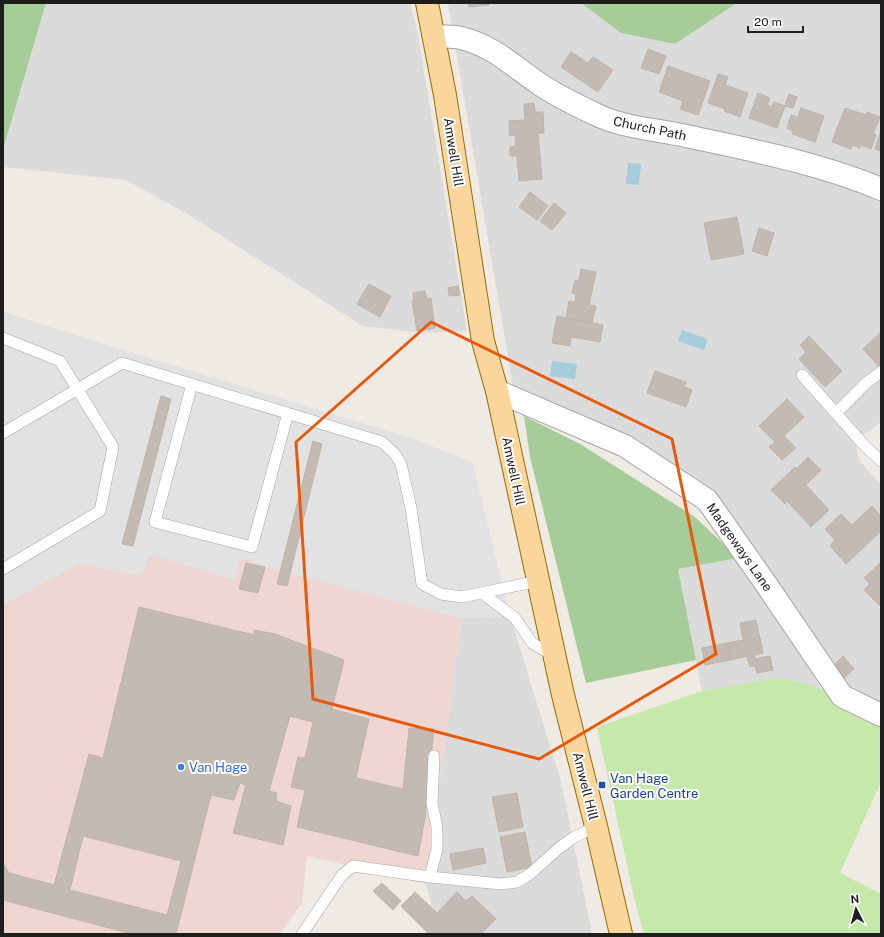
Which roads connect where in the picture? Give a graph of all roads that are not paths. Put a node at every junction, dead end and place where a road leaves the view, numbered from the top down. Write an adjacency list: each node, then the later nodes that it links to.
1 (427, 3): 2 (main road, Amwell Hill)
2 (434, 36): 3 (street, Church Path); 9 (main road, Amwell Hill)
3 (881, 189)
4 (3, 338): 8 (lane)
5 (881, 372): 10 (lane)
6 (802, 375): 10 (lane)
7 (192, 384): 8 (lane); 11 (lane); 11 (lane)
8 (78, 389): 12 (lane); 14 (lane)
9 (496, 391): 15 (main road, Amwell Hill); 18 (street, Madgeways Lane)
10 (836, 413): 13 (lane)
11 (288, 414): 16 (lane)
12 (3, 433)
13 (881, 461)
14 (3, 569)
15 (538, 581): 16 (lane); 17 (main road, Amwell Hill)
16 (482, 593): 17 (lane)
17 (554, 656): 20 (main road, Amwell Hill)
18 (881, 715)
19 (434, 756): 21 (lane)
20 (596, 826): 21 (lane); 23 (main road, Amwell Hill)
21 (430, 878): 22 (lane)
22 (302, 934)
23 (621, 934)

